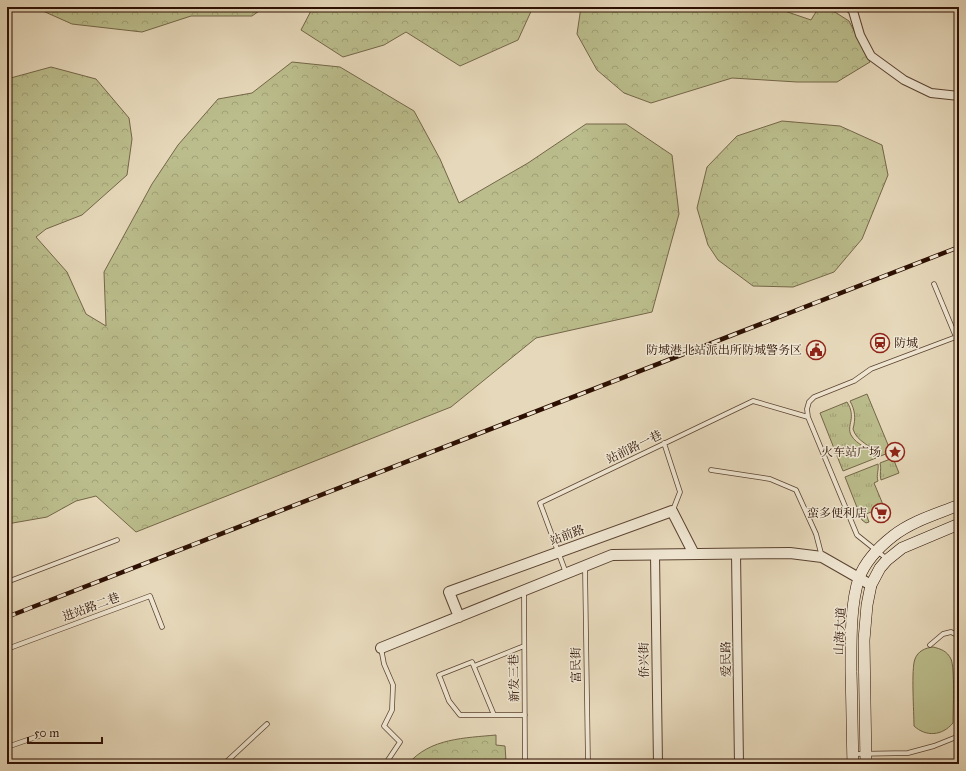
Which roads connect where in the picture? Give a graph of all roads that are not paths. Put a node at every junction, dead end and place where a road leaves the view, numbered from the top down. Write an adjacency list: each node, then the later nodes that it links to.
1 (849, 7): 2 (street)
2 (959, 96)
3 (934, 284): 4 (lane)
4 (957, 336): 5 (lane)
5 (808, 417): 6 (lane, 站前路一巷); 12 (lane)
6 (664, 443): 9 (lane); 13 (lane, 站前路一巷)
7 (711, 470): 17 (lane)
8 (959, 505): 12 (main road, 山海大道)
9 (672, 511): 13 (street, 站前路); 14 (street)
10 (959, 524): 18 (main road, 山海大道)
11 (117, 540): 22 (lane)
12 (877, 551): 18 (lane); 21 (main road, 山海大道)
13 (558, 552): 20 (lane, 站前路一巷); 25 (street, 站前路)
14 (694, 554): 15 (street); 16 (street)
15 (736, 554): 17 (street); 46 (street, 爱民路)
16 (655, 555): 19 (street); 45 (street, 侨兴街)
17 (822, 557): 21 (street)
18 (887, 560): 23 (main road, 山海大道)
19 (585, 566): 20 (street); 44 (lane, 富民街)
20 (566, 574): 24 (street)
21 (859, 578): 23 (street); 39 (main road, 山海大道)
22 (7, 582)
23 (871, 585): 40 (main road, 山海大道)
24 (524, 591): 25 (street); 29 (lane, 新发三巷)
25 (459, 617): 30 (street)
26 (162, 627): 31 (lane, 进站路二巷)
27 (959, 638): 28 (lane)
28 (930, 645)
29 (524, 646): 32 (lane); 34 (lane, 新发三巷)
30 (381, 648): 41 (lane)
31 (7, 649)
32 (474, 666): 33 (lane); 33 (lane)
33 (494, 715): 34 (lane)
34 (525, 715): 43 (lane, 新发三巷)
35 (267, 724): 42 (lane)
36 (39, 736): 38 (lane)
37 (959, 736): 40 (lane)
38 (7, 747)
39 (853, 759): 40 (lane)
40 (866, 759)
41 (386, 763)
42 (224, 764)
43 (525, 764)
44 (588, 764)
45 (658, 764)
46 (739, 764)

